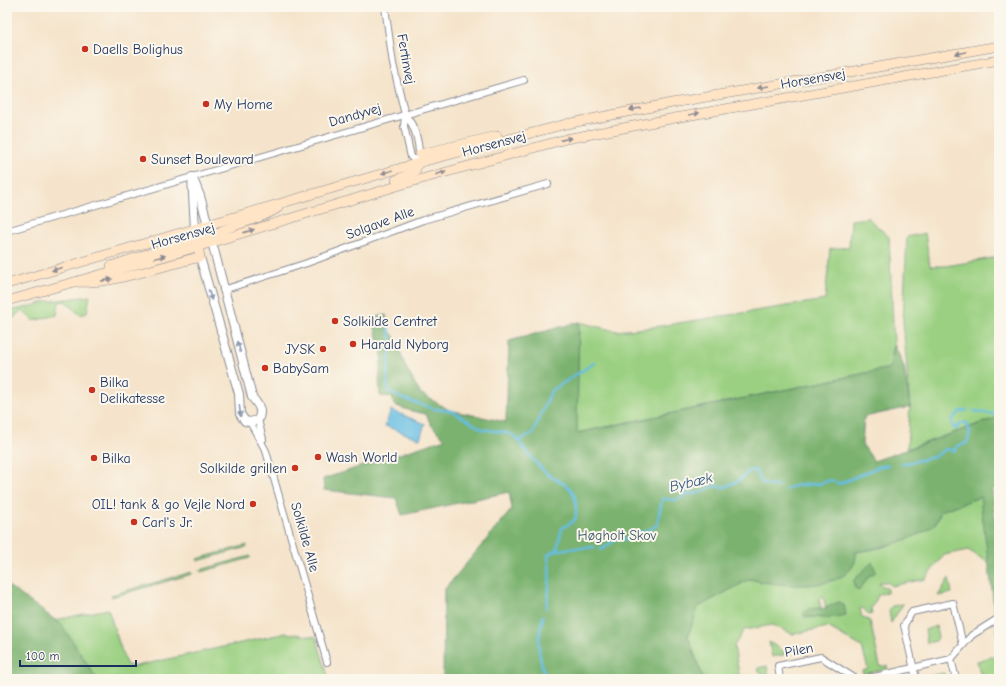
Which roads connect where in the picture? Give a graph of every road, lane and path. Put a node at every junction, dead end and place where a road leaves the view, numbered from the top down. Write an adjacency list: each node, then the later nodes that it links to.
1 (385, 7): 5 (street, Fertinvej)
2 (999, 46): 6 (main road, Horsensvej, one-way to 6)
3 (999, 60): 8 (main road, Horsensvej, one-way to 3)
4 (524, 80): 5 (street, Dandyvej)
5 (405, 115): 6 (street, Fertinvej); 6 (street, Fertinvej); 7 (street, Dandyvej)
6 (419, 159): 8 (main road); 10 (main road, Horsensvej, one-way to 10); 11 (main road)
7 (192, 177): 12 (street); 13 (street, Dandyvej); 14 (street)
8 (423, 178): 11 (main road, Horsensvej)
9 (548, 184): 19 (street, Solgave Alle)
10 (287, 202): 12 (main road, Horsensvej); 15 (main road)
11 (318, 209): 15 (main road, Horsensvej, one-way to 11)
12 (208, 225): 14 (main road, Horsensvej); 15 (main road)
13 (7, 231)
14 (196, 238): 15 (main road, Horsensvej); 16 (main road); 17 (main road, Horsensvej, one-way to 14); 18 (main road, Horsensvej, one-way to 18)
15 (211, 239): 19 (street, Solkilde Alle)
16 (200, 257): 17 (main road, one-way to 16); 21 (street, Solkilde Alle, one-way to 21)
17 (68, 282): 20 (main road, Horsensvej)
18 (7, 284)
19 (223, 290): 21 (street, Solkilde Alle, one-way to 19)
20 (7, 300)
21 (254, 421): 25 (street, Solkilde Alle)
22 (999, 618): 23 (street)
23 (963, 645): 24 (street); 26 (street)
24 (951, 659): 26 (street); 31 (street)
25 (327, 662)
26 (913, 668): 29 (street); 30 (street)
27 (780, 679): 28 (street, Pilen)
28 (856, 679)
29 (866, 679)
30 (916, 679)
31 (956, 679)

